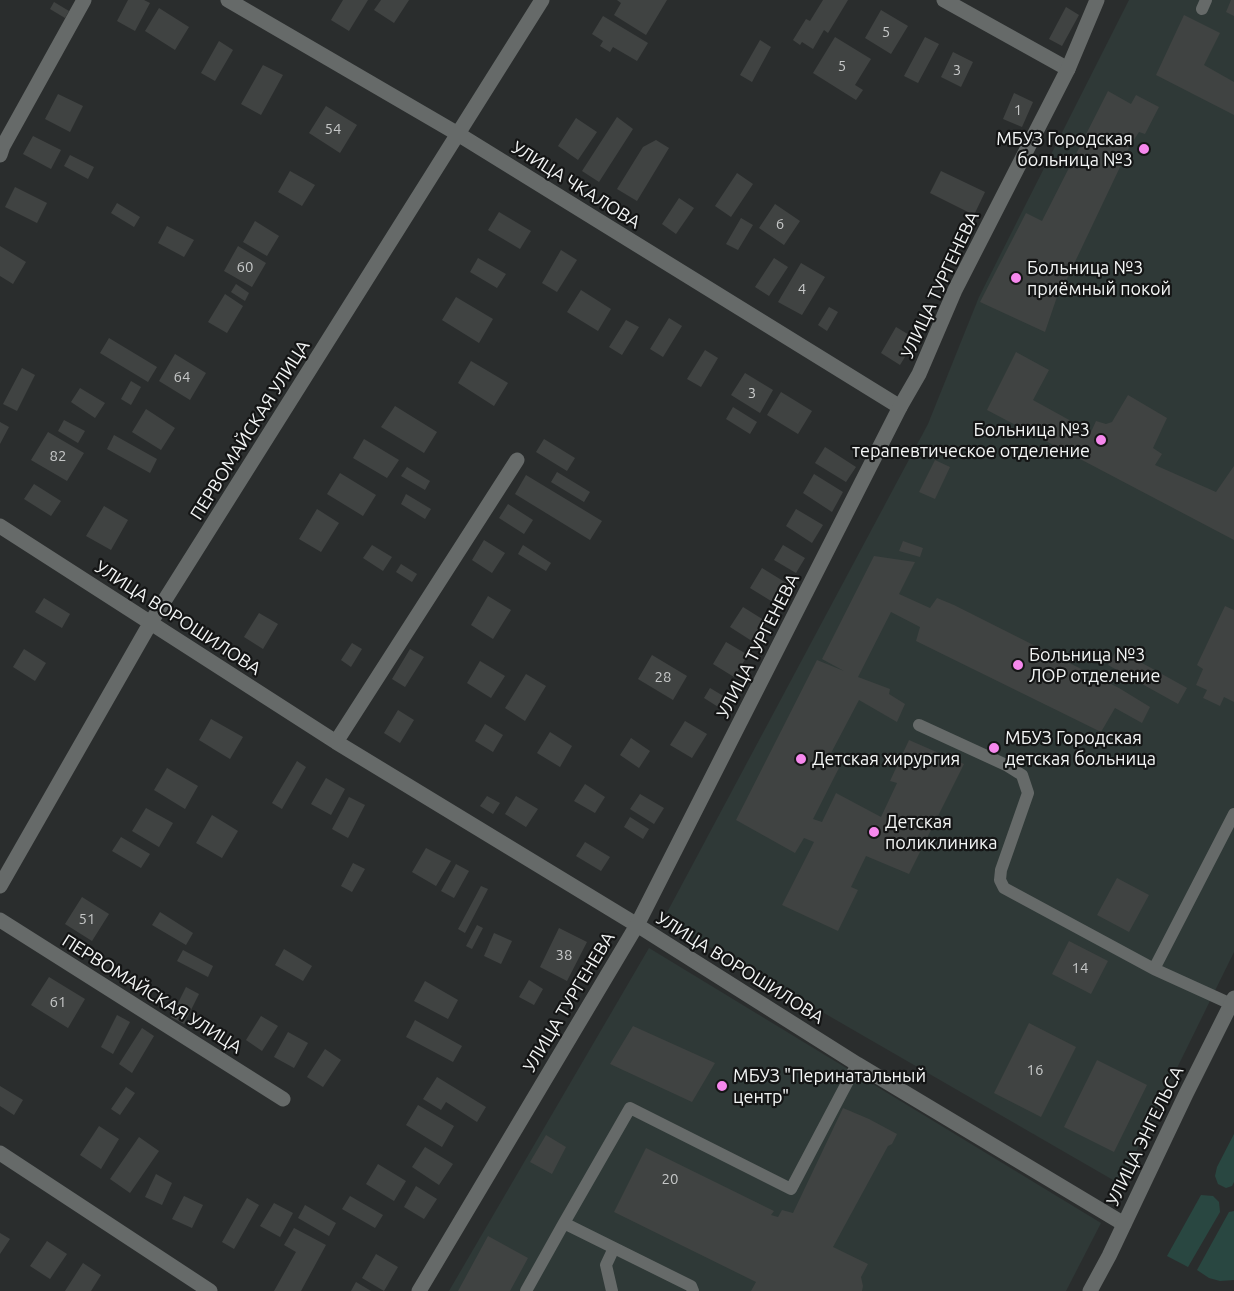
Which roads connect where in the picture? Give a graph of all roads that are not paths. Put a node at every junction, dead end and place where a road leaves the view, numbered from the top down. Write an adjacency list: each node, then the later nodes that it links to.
1 (84, 0): 8 (street)
2 (228, 0): 7 (street, УЛИЦА ЧКАЛОВА)
3 (542, 0): 7 (street, ПЕРВОМАЙСКАЯ УЛИЦА)
4 (944, 0): 6 (street)
5 (1097, 0): 6 (street, УЛИЦА ТУРГЕНЕВА)
6 (1068, 70): 9 (street, УЛИЦА ТУРГЕНЕВА)
7 (458, 134): 9 (street, УЛИЦА ЧКАЛОВА); 12 (street, ПЕРВОМАЙСКАЯ УЛИЦА)
8 (0, 155)
9 (900, 407): 18 (street, УЛИЦА ТУРГЕНЕВА)
10 (517, 460): 14 (street)
11 (0, 526): 12 (street, УЛИЦА ВОРОШИЛОВА)
12 (151, 622): 14 (street, УЛИЦА ВОРОШИЛОВА); 16 (street, ПЕРВОМАЙСКАЯ УЛИЦА)
13 (920, 725): 19 (lane)
14 (336, 742): 18 (street, УЛИЦА ВОРОШИЛОВА)
15 (1234, 814): 19 (lane)
16 (0, 886)
17 (0, 920): 22 (street, ПЕРВОМАЙСКАЯ УЛИЦА)
18 (637, 925): 21 (street, УЛИЦА ВОРОШИЛОВА); 28 (street, УЛИЦА ТУРГЕНЕВА)
19 (1154, 969): 20 (lane)
20 (1233, 1001): 25 (street, УЛИЦА ЭНГЕЛЬСА)
21 (857, 1064): 24 (lane); 25 (street, УЛИЦА ВОРОШИЛОВА)
22 (283, 1099)
23 (0, 1153): 27 (street)
24 (564, 1223): 26 (lane); 29 (lane)
25 (1124, 1224): 32 (street, УЛИЦА ЭНГЕЛЬСА)
26 (614, 1248): 30 (lane); 31 (lane)
27 (210, 1291)
28 (419, 1291)
29 (526, 1291)
30 (612, 1291)
31 (693, 1291)
32 (1090, 1291)

